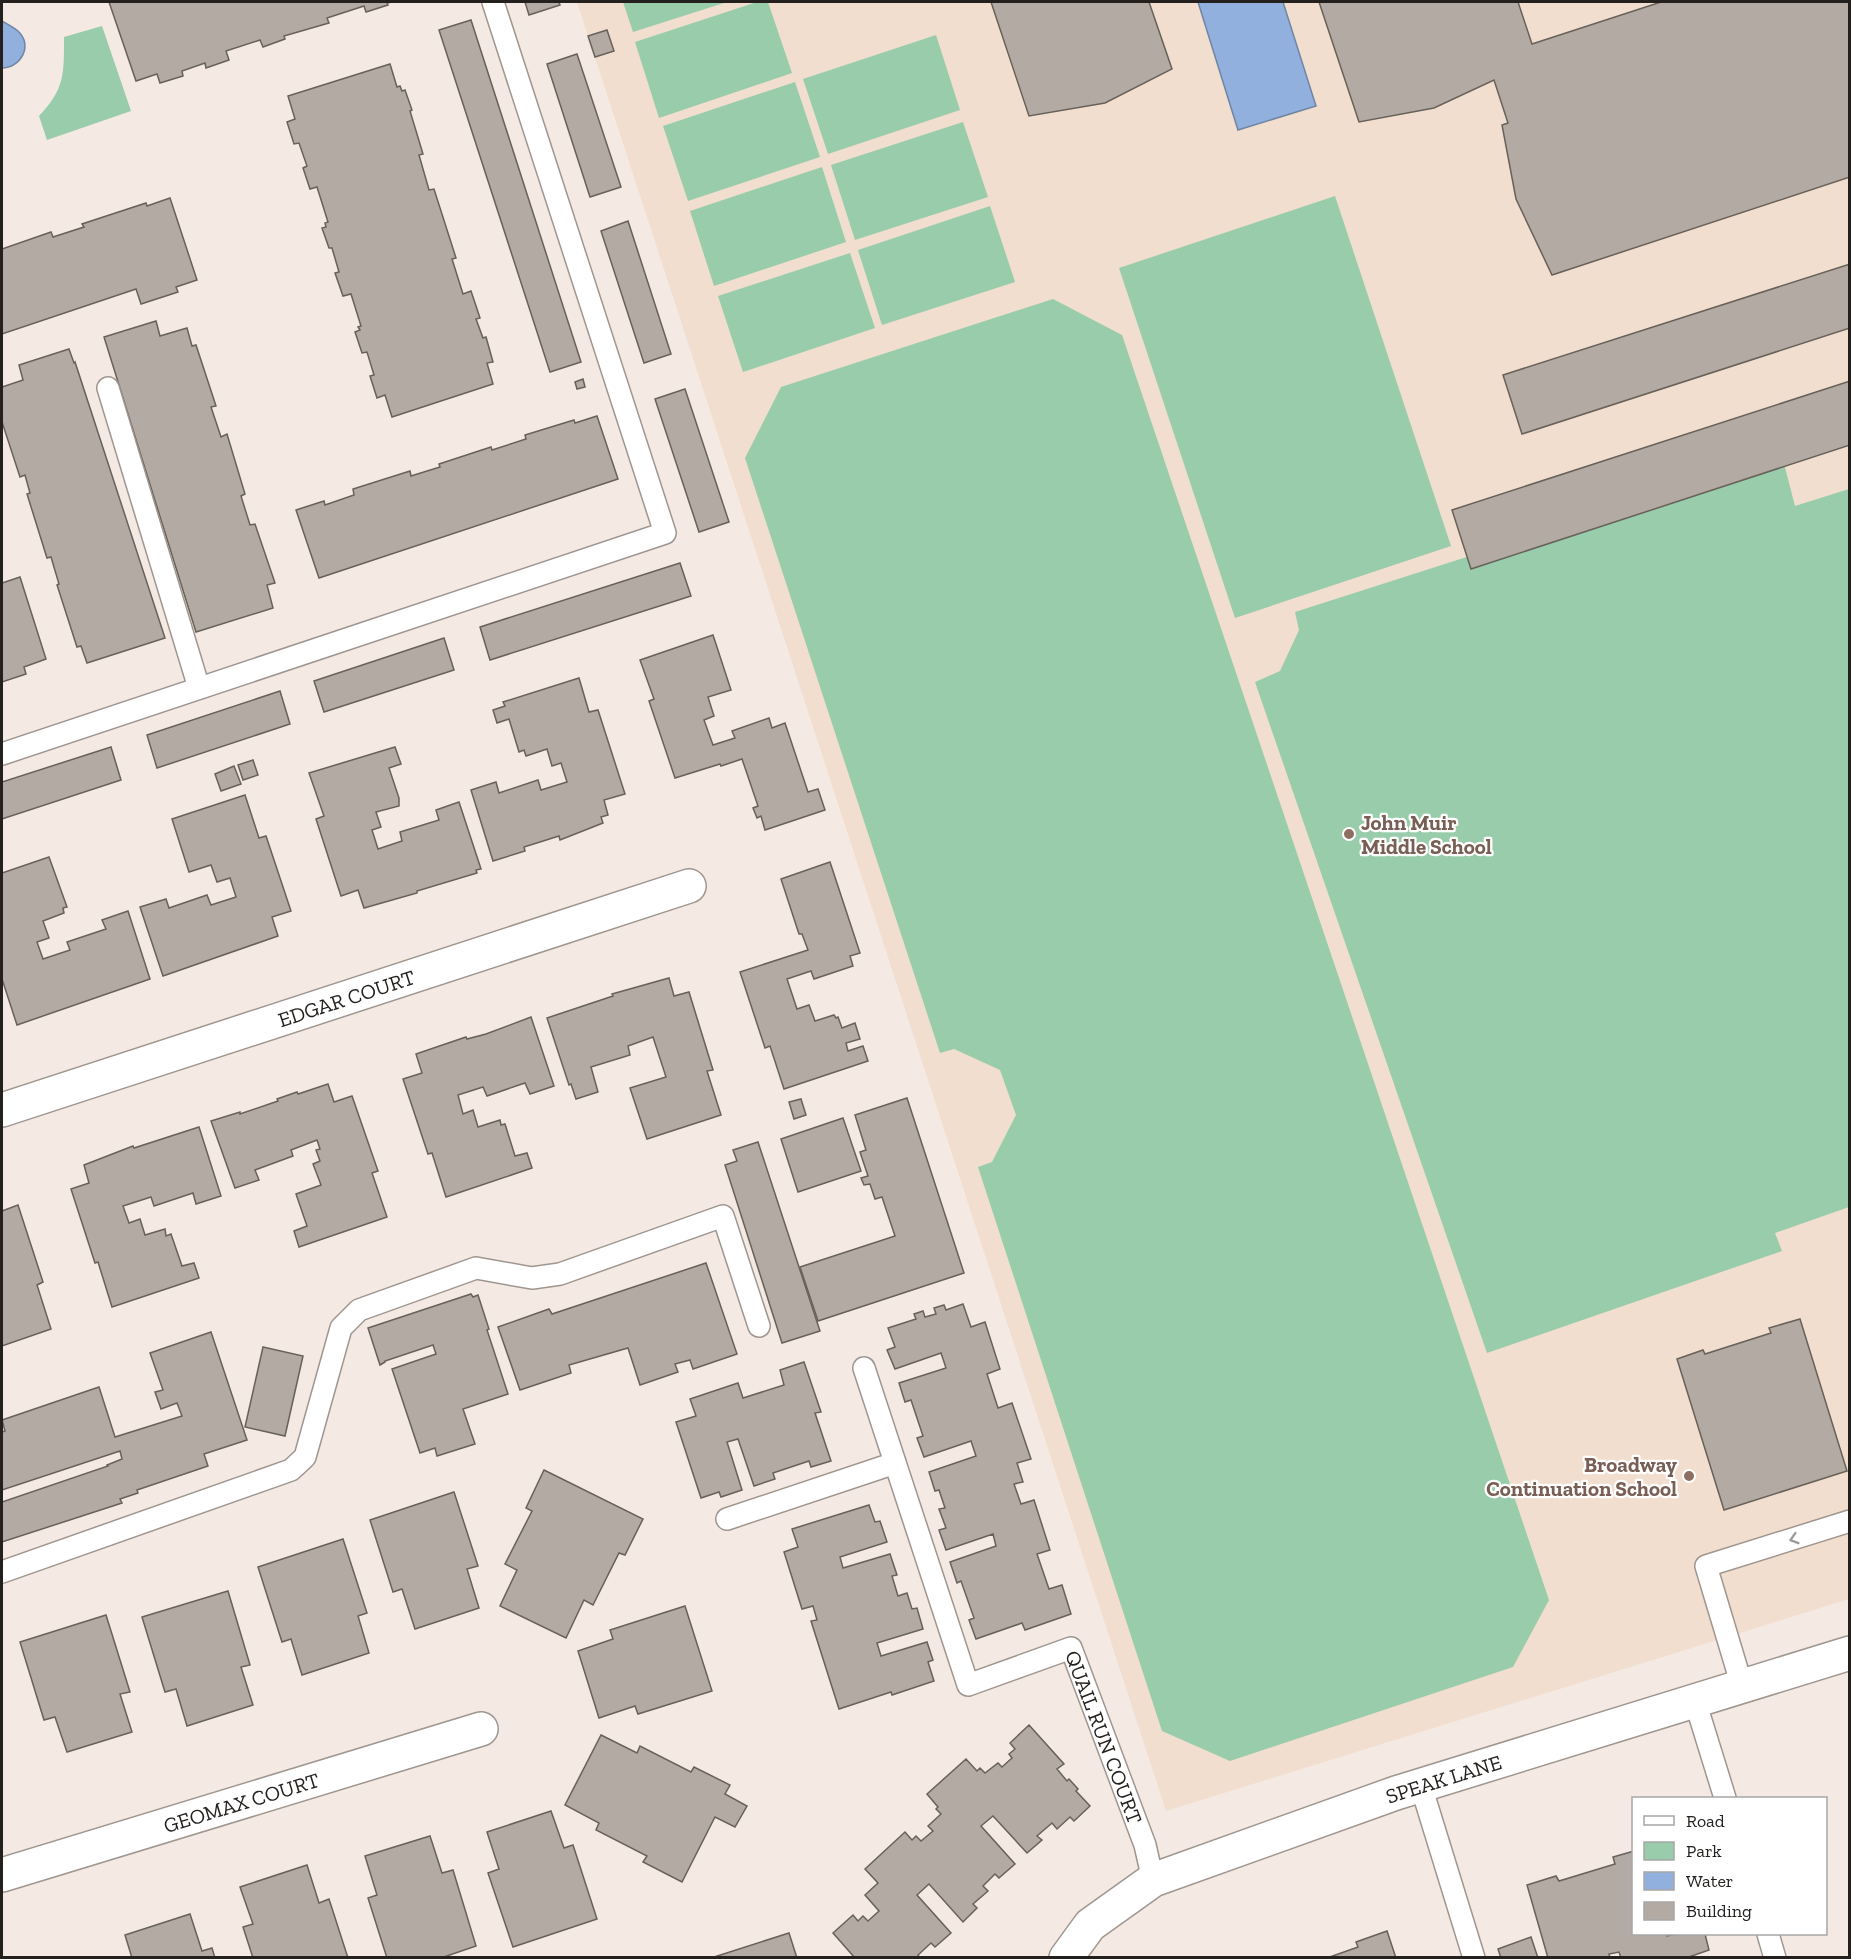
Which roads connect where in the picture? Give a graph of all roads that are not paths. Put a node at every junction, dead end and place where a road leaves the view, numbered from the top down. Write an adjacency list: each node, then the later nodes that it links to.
1 (493, 2): 3 (lane)
2 (108, 388): 3 (lane)
3 (199, 688): 4 (lane)
4 (2, 754)
5 (689, 886): 6 (street, EDGAR COURT)
6 (2, 1110)
7 (759, 1326): 12 (lane)
8 (864, 1368): 9 (lane, QUAIL RUN COURT)
9 (895, 1463): 10 (lane); 20 (lane, QUAIL RUN COURT)
10 (727, 1518)
11 (1850, 1521): 14 (lane, one-way to 14)
12 (2, 1572)
13 (1850, 1653): 14 (street, SPEAK LANE)
14 (1742, 1686): 15 (street, SPEAK LANE)
15 (1695, 1701): 17 (street, SPEAK LANE); 18 (lane)
16 (481, 1729): 19 (street, GEOMAX COURT)
17 (1421, 1786): 20 (street, SPEAK LANE); 23 (lane)
18 (1725, 1797)
19 (2, 1875)
20 (1153, 1880): 22 (street, SPEAK LANE)
21 (1768, 1935): 24 (lane)
22 (1066, 1958)
23 (1474, 1958)
24 (1775, 1958)

